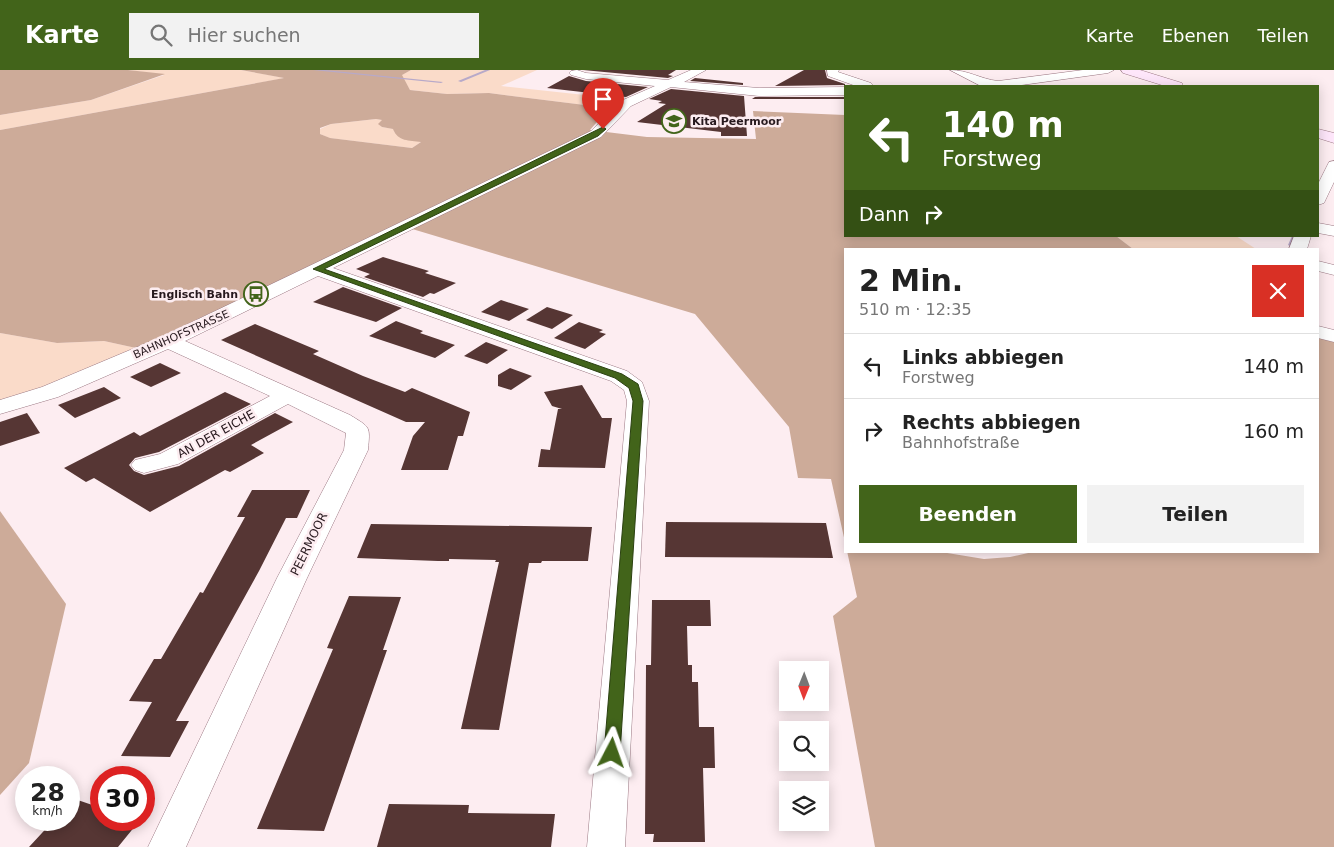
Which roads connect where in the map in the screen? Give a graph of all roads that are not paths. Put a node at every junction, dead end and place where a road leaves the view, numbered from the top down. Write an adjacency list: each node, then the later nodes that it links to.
1 (700, 70): 7 (street, BAHNHOFSTRASSE)
2 (833, 70): 8 (street)
3 (956, 70): 4 (street)
4 (1108, 70)
5 (1127, 70): 9 (main road)
6 (575, 73): 7 (street)
7 (669, 84): 10 (street); 18 (street, BAHNHOFSTRASSE)
8 (864, 85)
9 (1174, 85)
10 (844, 92)
11 (1319, 133): 12 (main road)
12 (1334, 138)
13 (1334, 165): 14 (street)
14 (1319, 198)
15 (1319, 228): 16 (street)
16 (1334, 232)
17 (1319, 266): 19 (street)
18 (317, 269): 22 (street, BAHNHOFSTRASSE); 27 (street)
19 (1334, 270)
20 (1319, 332): 21 (street)
21 (1334, 336)
22 (168, 341): 23 (street, PEERMOOR); 24 (street, BAHNHOFSTRASSE)
23 (286, 396): 25 (street, AN DER EICHE); 26 (street, PEERMOOR)
24 (0, 407)
25 (144, 464)
26 (167, 847)
27 (606, 847)

